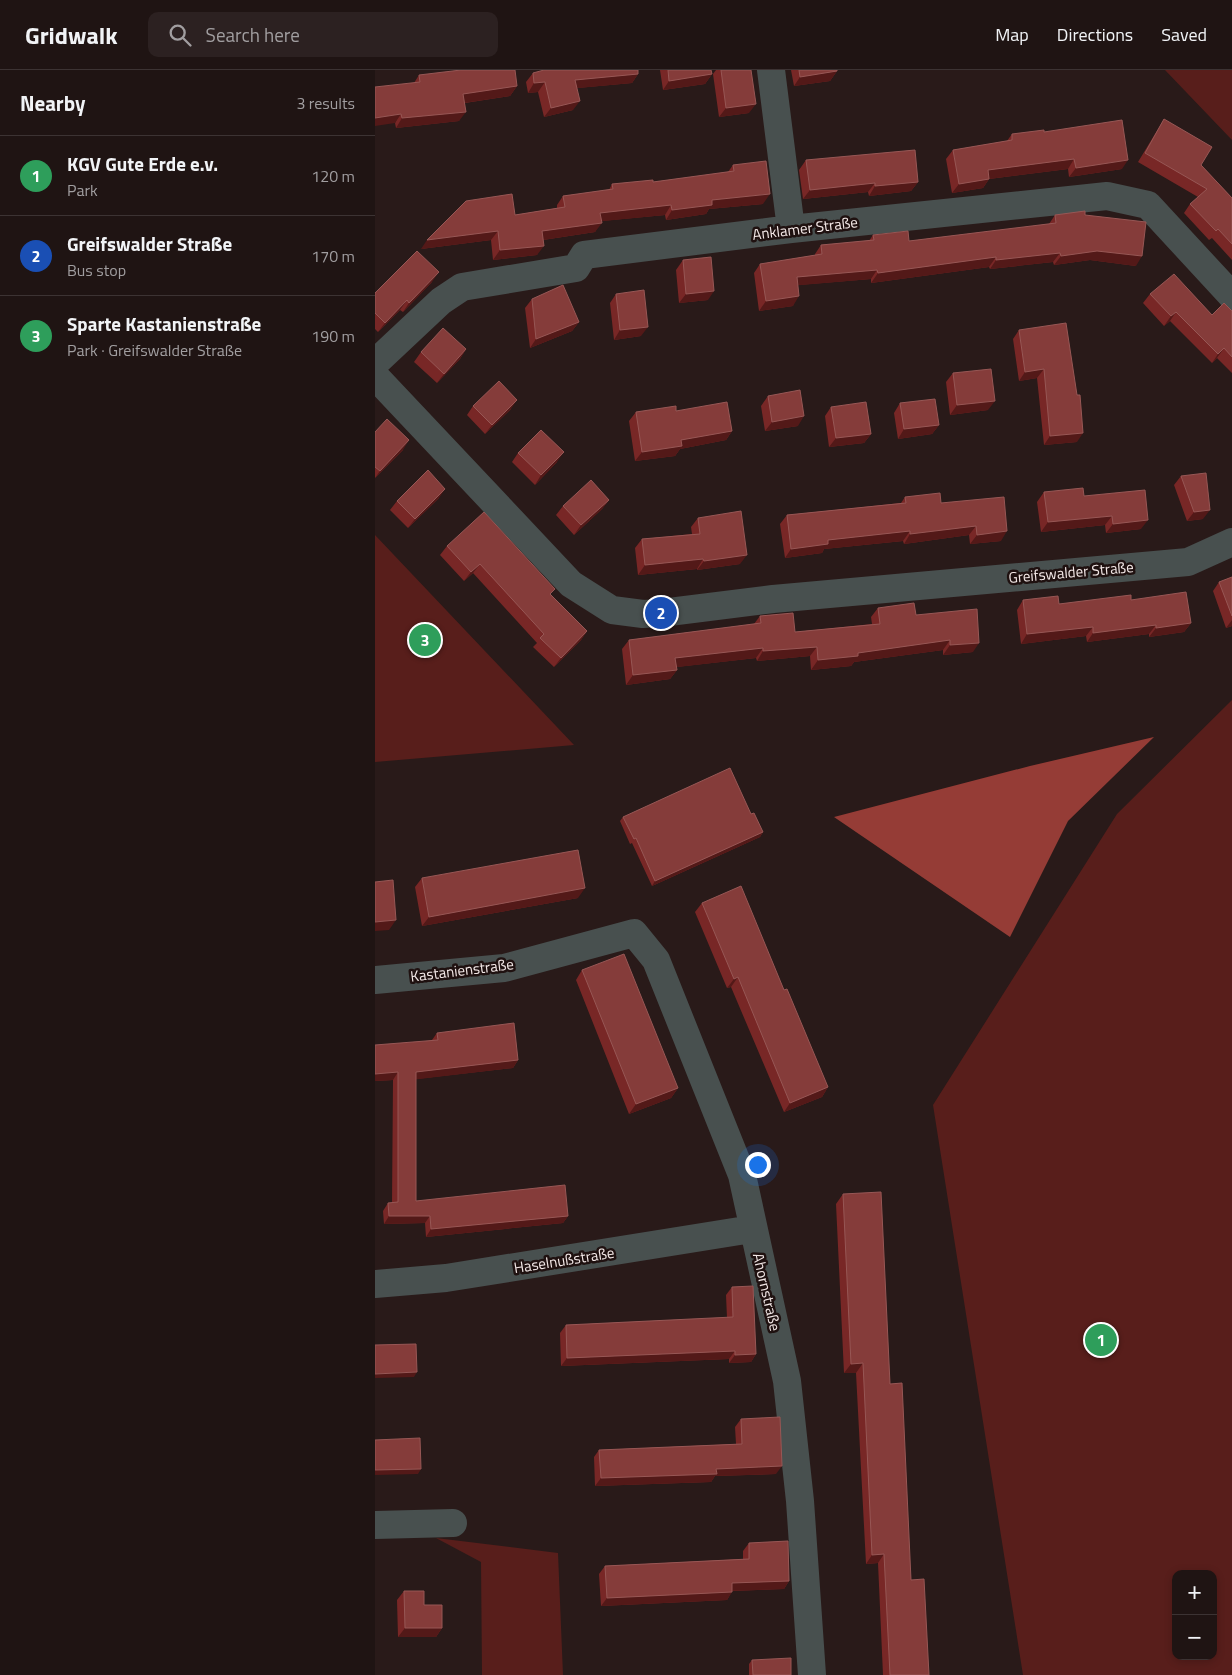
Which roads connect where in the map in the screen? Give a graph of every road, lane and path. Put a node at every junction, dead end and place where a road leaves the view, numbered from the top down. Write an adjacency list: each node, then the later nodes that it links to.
1 (771, 70): 2 (street)
2 (791, 228): 3 (street, Anklamer Straße); 4 (street, Anklamer Straße)
3 (1232, 296)
4 (375, 363)
5 (375, 376): 6 (street, Greifswalder Straße)
6 (1232, 542)
7 (634, 933): 8 (street, Kastanienstraße); 9 (street, Ahornstraße)
8 (375, 980)
9 (753, 1230): 10 (street, Haselnußstraße); 13 (street, Ahornstraße)
10 (375, 1284)
11 (453, 1523): 12 (street)
12 (375, 1525)
13 (812, 1675)

